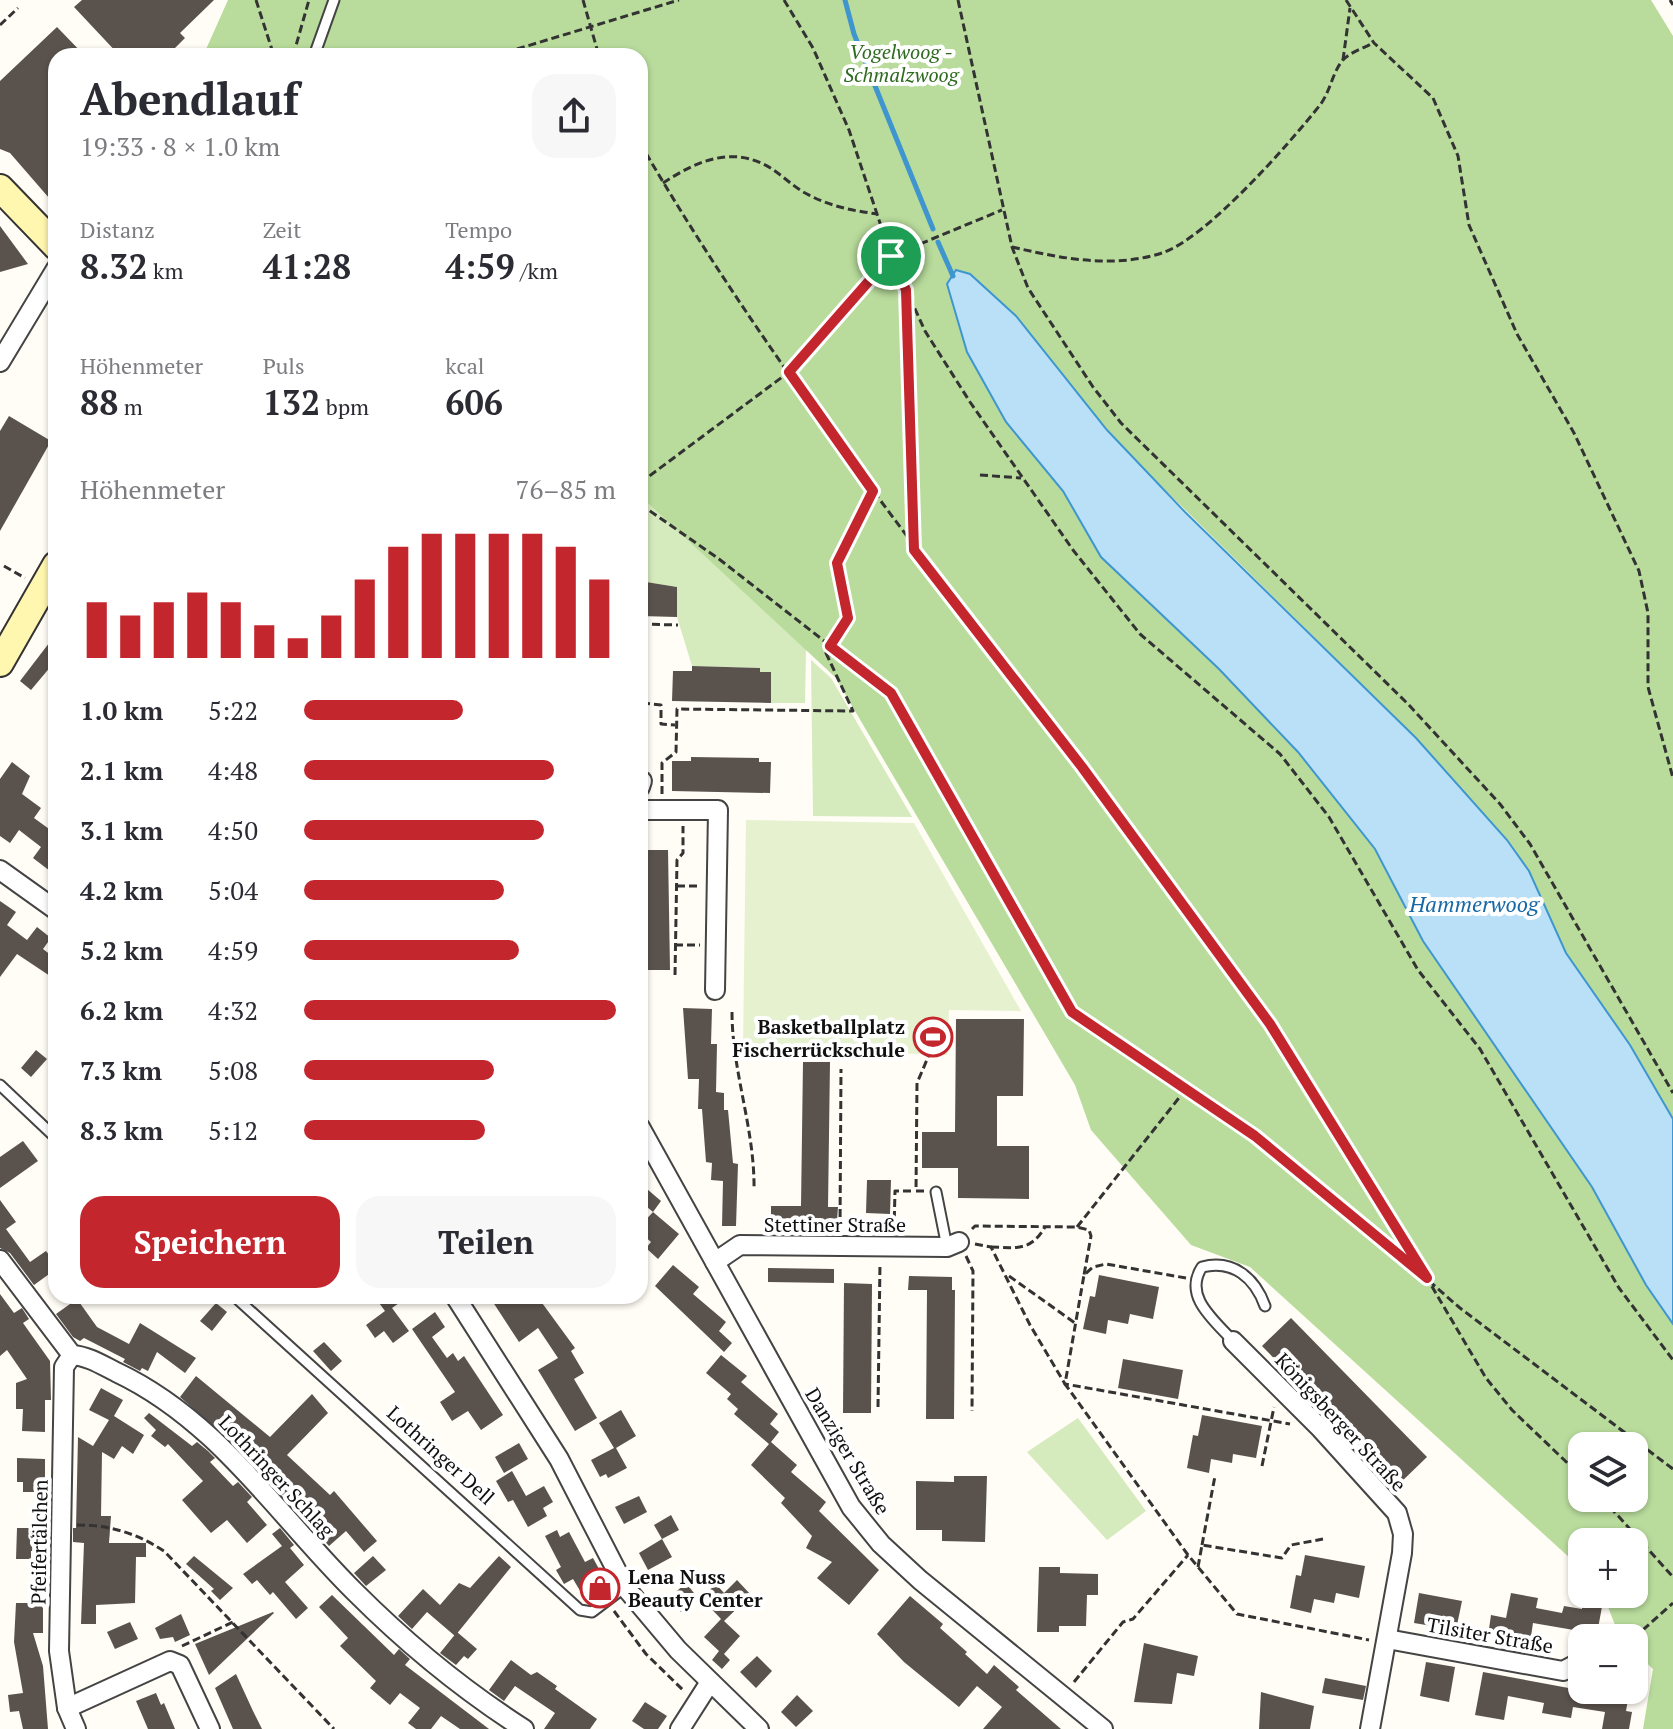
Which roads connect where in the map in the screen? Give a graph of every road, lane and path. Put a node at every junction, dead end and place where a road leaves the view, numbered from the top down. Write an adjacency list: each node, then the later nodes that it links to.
1 (256, 0): 16 (path)
2 (309, 0): 17 (path)
3 (334, 0): 18 (lane)
4 (583, 0): 14 (path)
5 (679, 0): 14 (path)
6 (784, 0): 26 (path)
7 (958, 0): 25 (path)
8 (1346, 0): 10 (path)
9 (1670, 0): 11 (path)
10 (1350, 5): 15 (path); 21 (path)
11 (1673, 5)
12 (18, 8): 13 (path)
13 (0, 25)
14 (589, 27): 19 (path); 20 (path)
15 (1374, 43): 21 (path); 48 (path)
16 (271, 48)
17 (295, 48)
18 (317, 48)
19 (520, 48)
20 (596, 48)
21 (1343, 60): 28 (path)
22 (648, 157): 23 (path)
23 (663, 183): 26 (path); 33 (path)
24 (0, 188): 27 (street)
25 (1002, 210): 28 (path); 29 (path)
26 (878, 214): 29 (path)
27 (48, 238)
28 (1012, 247): 65 (path)
29 (891, 256): 31 (path); 33 (path)
30 (48, 282): 32 (street)
31 (906, 290): 36 (path); 39 (path)
32 (0, 362)
33 (789, 372): 35 (path); 37 (path)
34 (980, 475): 36 (path)
35 (648, 477)
36 (1021, 478): 91 (path)
37 (873, 491): 39 (path); 43 (path)
38 (648, 510): 43 (path)
39 (914, 550): 83 (path)
40 (48, 589): 44 (street)
41 (648, 624): 42 (path)
42 (678, 625)
43 (830, 646): 45 (path)
44 (0, 663)
45 (855, 665): 47 (path); 64 (path)
46 (648, 704): 47 (path)
47 (677, 725): 50 (path)
48 (1673, 778)
49 (648, 810): 50 (street)
50 (662, 810): 51 (street)
51 (684, 810): 53 (path); 54 (street)
52 (0, 870): 55 (street)
53 (677, 886): 54 (path); 56 (path)
54 (717, 886): 57 (street)
55 (48, 904)
56 (675, 945): 57 (path); 58 (path)
57 (716, 946): 59 (street)
58 (675, 975)
59 (715, 990)
60 (732, 1012): 68 (path)
61 (929, 1055): 69 (path)
62 (841, 1069): 72 (path)
63 (0, 1085): 66 (lane)
64 (1186, 1089): 75 (path); 83 (path)
65 (1673, 1093)
66 (48, 1130)
67 (648, 1141): 80 (street, Danziger Straße)
68 (754, 1190)
69 (916, 1191): 70 (path); 71 (path)
70 (936, 1192): 76 (lane)
71 (894, 1217)
72 (840, 1219)
73 (975, 1226): 74 (path)
74 (1045, 1226): 75 (path); 78 (path)
75 (1077, 1227): 82 (path)
76 (953, 1244): 77 (street, Stettiner Straße); 78 (path); 95 (path)
77 (880, 1247): 80 (street, Stettiner Straße); 94 (path)
78 (991, 1247): 81 (path)
79 (0, 1260): 90 (street)
80 (715, 1262): 127 (street, Danziger Straße)
81 (1006, 1274): 88 (path); 92 (path)
82 (1084, 1275): 84 (path); 88 (path)
83 (1427, 1278): 98 (path); 100 (path)
84 (1194, 1280): 87 (lane); 89 (lane)
85 (243, 1304): 110 (lane, Lothringer Dell)
86 (460, 1304): 109 (street)
87 (1265, 1306)
88 (1076, 1323): 92 (path)
89 (1233, 1341): 93 (street, Königsberger Straße)
90 (72, 1355): 120 (street, Pfeifertälchen); 124 (street, Lothringer Schlag)
91 (1673, 1360)
92 (1065, 1384): 96 (path); 106 (path)
93 (1278, 1384): 96 (path); 97 (street, Königsberger Straße)
94 (878, 1407)
95 (972, 1411)
96 (1272, 1420): 97 (path); 99 (path)
97 (1321, 1429): 114 (street, Königsberger Straße)
98 (1568, 1464)
99 (1262, 1466)
100 (1673, 1469)
101 (1215, 1476): 105 (path)
102 (1615, 1512): 108 (path)
103 (82, 1525): 112 (path)
104 (1323, 1539): 105 (path)
105 (1202, 1545): 107 (path)
106 (1188, 1555): 107 (path); 117 (path)
107 (1198, 1567): 114 (path)
108 (1673, 1577)
109 (625, 1587): 110 (lane); 118 (street)
110 (606, 1601): 119 (path)
111 (1673, 1603): 113 (path)
112 (233, 1622): 115 (path); 123 (path)
113 (1648, 1625)
114 (1387, 1639): 116 (street, Tilsiter Straße); 128 (street, Königsberger Straße)
115 (182, 1646)
116 (1568, 1668)
117 (1075, 1680)
118 (710, 1682): 119 (street); 126 (street)
119 (697, 1703): 125 (street)
120 (67, 1708): 121 (street, Pfeifertälchen); 122 (street)
121 (76, 1729)
122 (210, 1729)
123 (334, 1729)
124 (524, 1729)
125 (680, 1729)
126 (759, 1729)
127 (1103, 1729)
128 (1370, 1729)

